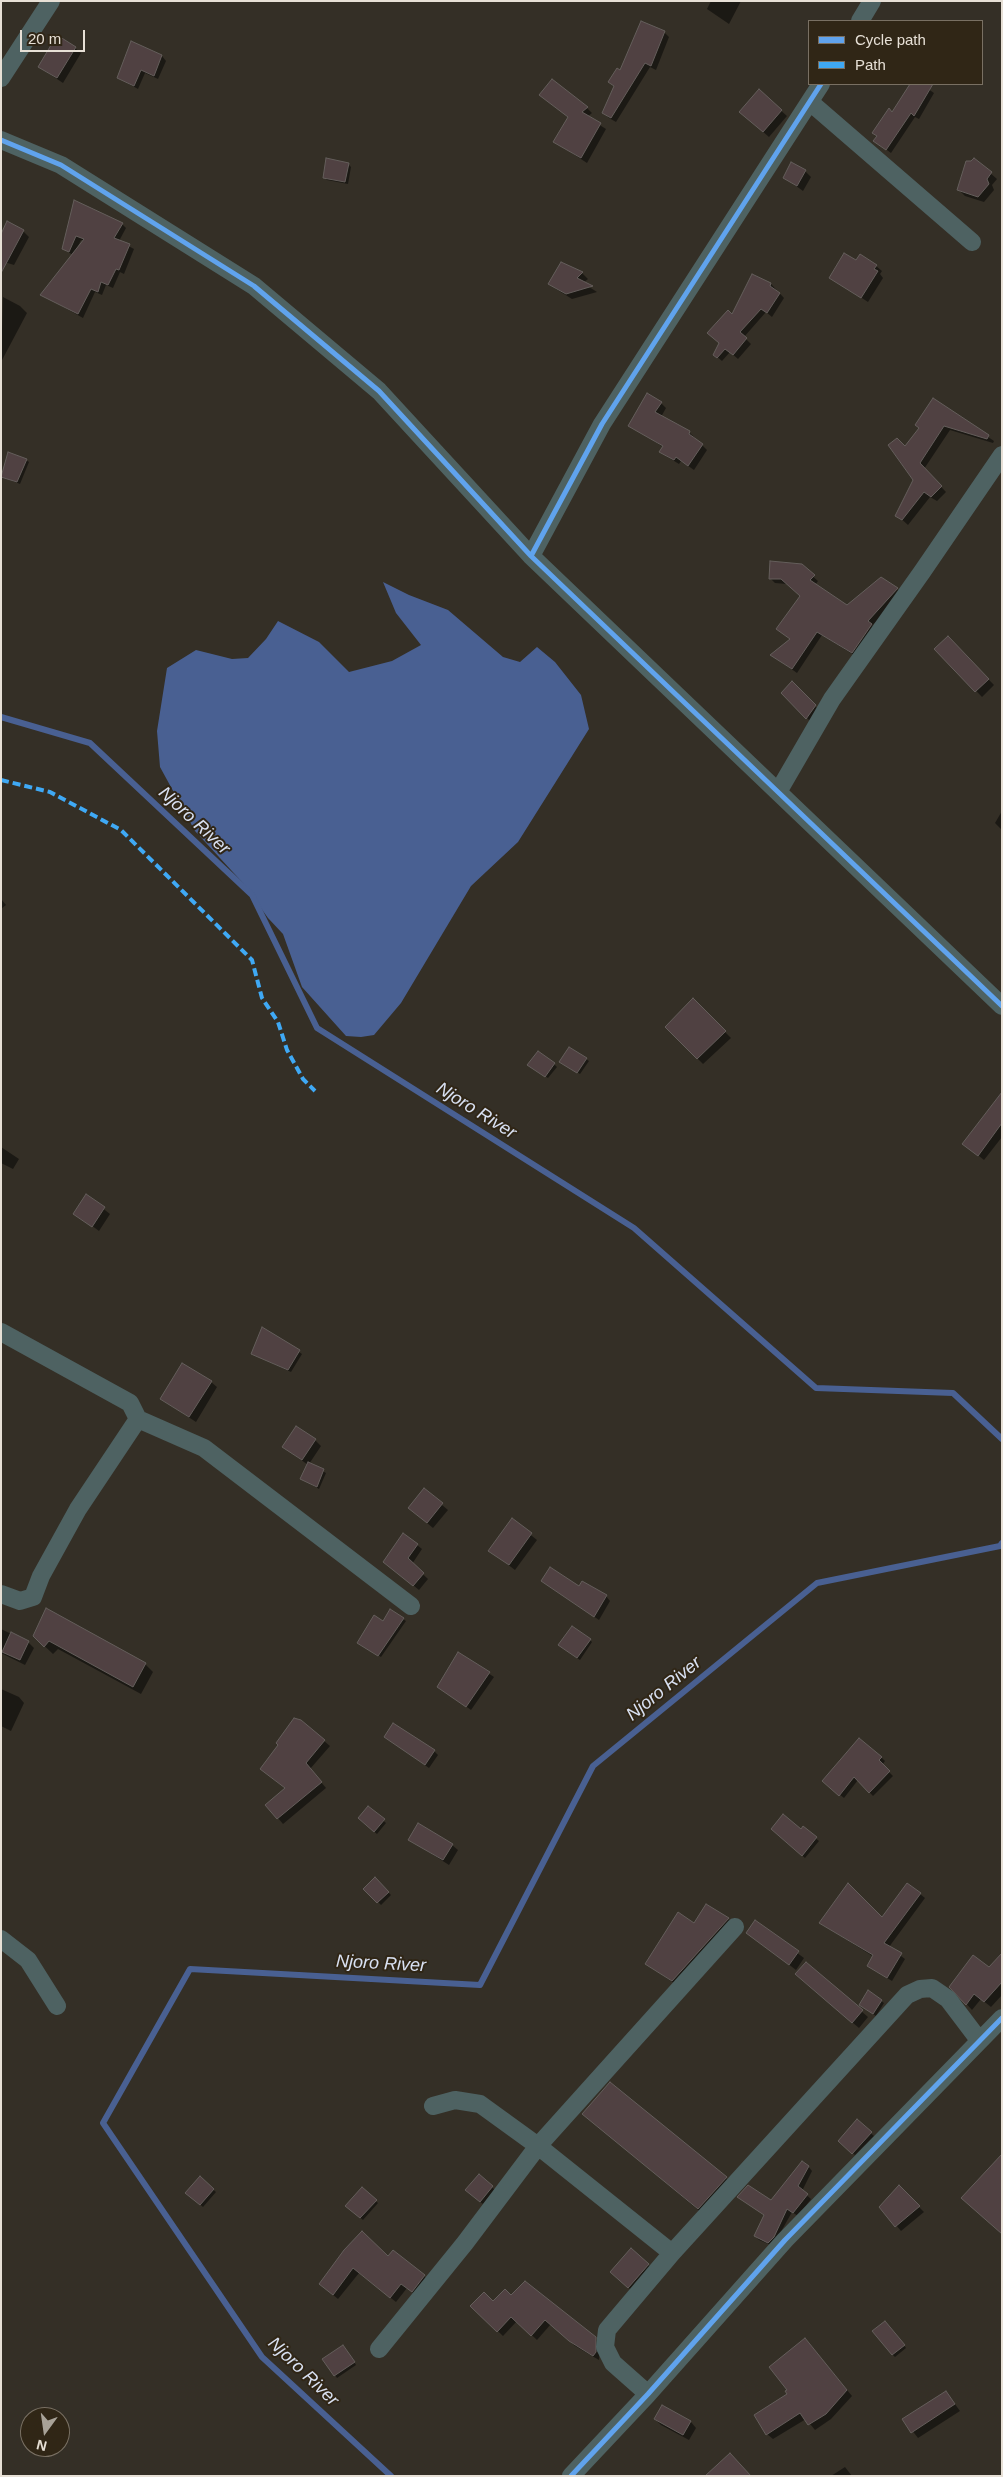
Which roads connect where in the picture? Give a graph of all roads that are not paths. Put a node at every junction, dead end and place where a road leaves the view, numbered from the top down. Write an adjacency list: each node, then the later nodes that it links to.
1 (51, 1): 4 (street)
2 (872, 1): 3 (street)
3 (861, 20)
4 (1, 78)
5 (820, 85): 6 (street)
6 (810, 102): 8 (street); 10 (street)
7 (1, 140): 10 (street)
8 (972, 242)
9 (1002, 455): 11 (street)
10 (531, 556): 11 (street)
11 (778, 792): 12 (street)
12 (1002, 1006)
13 (1, 1332): 14 (street)
14 (138, 1419): 15 (street); 16 (street)
15 (1, 1594)
16 (411, 1606)
17 (735, 1927): 23 (street)
18 (1, 1939): 19 (street)
19 (57, 2006)
20 (1002, 2018): 21 (street)
21 (979, 2040): 24 (street); 26 (street)
22 (433, 2106): 23 (street)
23 (538, 2146): 24 (street); 25 (street)
24 (672, 2253): 26 (street)
25 (379, 2349)
26 (648, 2394): 27 (street)
27 (571, 2476)

